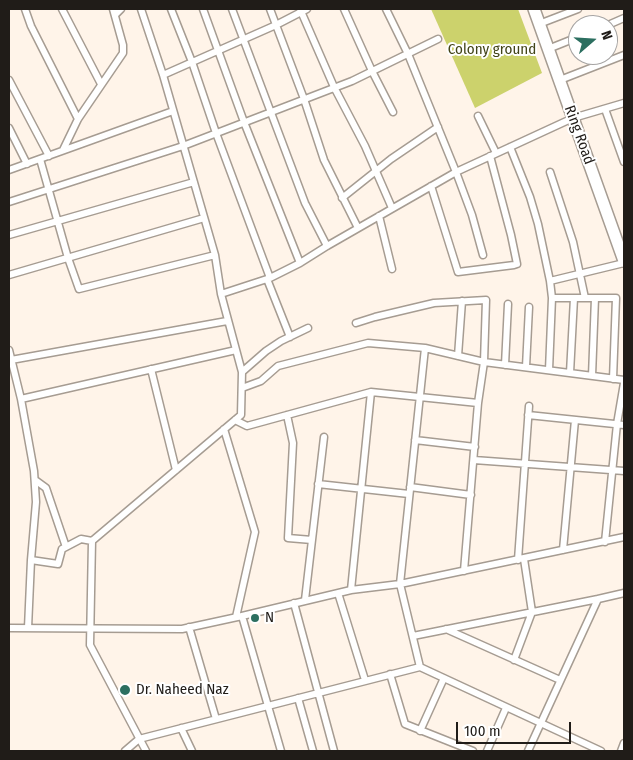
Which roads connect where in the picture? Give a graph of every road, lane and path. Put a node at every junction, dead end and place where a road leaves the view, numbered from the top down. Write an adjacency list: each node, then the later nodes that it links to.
1 (25, 9): 39 (street)
2 (62, 9): 29 (street)
3 (121, 9): 14 (street)
4 (141, 9): 26 (street)
5 (171, 9): 24 (street)
6 (203, 9): 21 (street)
7 (232, 9): 18 (street)
8 (270, 9): 16 (street)
9 (344, 9): 25 (street)
10 (386, 9): 22 (street)
11 (534, 9): 15 (highway, Ring Road)
12 (578, 9): 15 (street)
13 (303, 10): 16 (street); 30 (street)
14 (114, 12): 29 (street)
15 (539, 24): 20 (highway, Ring Road)
16 (276, 25): 18 (street); 31 (street)
17 (438, 39): 22 (street)
18 (243, 40): 21 (street); 35 (street)
19 (568, 41): 20 (street)
20 (548, 49): 28 (highway, Ring Road)
21 (218, 51): 24 (street); 40 (street)
22 (408, 54): 25 (street); 41 (street)
23 (624, 56): 28 (street)
24 (192, 62): 26 (street); 43 (street)
25 (372, 71): 30 (street); 36 (street)
26 (164, 75): 34 (street)
27 (9, 80): 48 (street)
28 (560, 80): 38 (highway, Ring Road)
29 (101, 84): 39 (street)
30 (334, 88): 31 (street); 54 (street)
31 (304, 99): 35 (street); 60 (street)
32 (624, 103): 33 (street)
33 (605, 109): 38 (street); 51 (street)
34 (173, 111): 44 (street); 46 (street)
35 (271, 112): 40 (street); 68 (street)
36 (393, 112)
37 (478, 116): 47 (street)
38 (573, 118): 45 (street); 72 (highway, Ring Road)
39 (78, 119): 46 (street)
40 (244, 122): 43 (street); 73 (street)
41 (438, 127): 54 (street); 55 (street)
42 (9, 128): 52 (street)
43 (216, 134): 44 (street); 77 (street)
44 (183, 146): 57 (street); 59 (street)
45 (510, 147): 47 (street); 78 (street)
46 (63, 150): 48 (street)
47 (496, 153): 49 (street)
48 (49, 156): 50 (street)
49 (490, 156): 55 (street); 58 (street)
50 (40, 159): 52 (street); 59 (street)
51 (624, 162)
52 (27, 164): 53 (street)
53 (9, 170)
54 (376, 170): 60 (street); 62 (street)
55 (456, 172): 58 (street); 70 (street)
56 (550, 172): 75 (street)
57 (194, 182): 64 (street); 65 (street)
58 (431, 186): 62 (street)
59 (48, 190): 61 (street); 65 (street)
60 (342, 198): 66 (street)
61 (9, 202)
62 (392, 208): 63 (street)
63 (379, 216): 66 (street); 74 (street)
64 (204, 218): 69 (street); 71 (street)
65 (57, 221): 67 (street); 71 (street)
66 (358, 228): 68 (street)
67 (9, 235)
68 (327, 246): 73 (street)
69 (215, 254): 71 (street); 79 (street)
70 (483, 255)
71 (68, 258): 76 (street)
72 (624, 262): 75 (street)
73 (300, 263): 77 (street)
74 (392, 269)
75 (581, 274): 78 (street); 82 (street)
76 (9, 275)
77 (268, 278): 79 (street); 90 (street)
78 (550, 281): 80 (street)
79 (221, 294): 87 (street)
80 (552, 298): 81 (street); 100 (street)
81 (574, 298): 82 (street); 102 (street)
82 (586, 298): 83 (street)
83 (595, 298): 103 (street); 104 (street)
84 (462, 301): 88 (street); 94 (street); 96 (street)
85 (508, 304): 97 (street)
86 (529, 307): 98 (street)
87 (228, 321): 93 (street); 95 (street)
88 (356, 323)
89 (308, 328): 90 (street)
90 (290, 337): 101 (street)
91 (425, 348): 94 (street); 106 (street); 108 (street)
92 (9, 350): 95 (street)
93 (236, 350): 99 (street); 101 (street)
94 (458, 356): 96 (street)
95 (11, 360): 109 (street)
96 (484, 362): 97 (street); 110 (street)
97 (505, 365): 98 (street)
98 (526, 368): 100 (street)
99 (151, 369): 109 (street); 124 (street)
100 (550, 370): 102 (street)
101 (242, 372): 106 (street)
102 (570, 373): 103 (street)
103 (592, 376): 104 (street)
104 (613, 379): 105 (street)
105 (624, 382): 116 (street)
106 (242, 388): 114 (street)
107 (371, 392): 108 (street); 112 (street); 129 (street)
108 (420, 397): 110 (street); 119 (street)
109 (22, 399): 127 (street)
110 (478, 403): 120 (street)
111 (529, 406): 113 (street)
112 (287, 415): 114 (street); 133 (street)
113 (528, 415): 115 (street); 122 (street)
114 (235, 420): 117 (street)
115 (575, 420): 116 (street); 123 (street)
116 (621, 424): 125 (street)
117 (224, 429): 124 (street); 149 (street)
118 (324, 437): 128 (street)
119 (415, 440): 120 (street); 130 (street)
120 (475, 447): 121 (street)
121 (474, 460): 122 (street); 131 (street)
122 (525, 464): 123 (street); 138 (street)
123 (570, 467): 125 (street); 137 (street)
124 (176, 470): 134 (street)
125 (612, 470): 126 (street); 135 (street)
126 (624, 471)
127 (35, 480): 136 (street); 139 (street)
128 (318, 484): 129 (street); 133 (street)
129 (361, 488): 130 (street); 142 (street)
130 (410, 490): 131 (street); 141 (street)
131 (471, 495): 140 (street)
132 (624, 537): 135 (street)
133 (312, 540): 146 (street)
134 (92, 541): 136 (street); 153 (street)
135 (605, 542): 137 (street)
136 (66, 547): 139 (street)
137 (564, 550): 138 (street)
138 (521, 559): 140 (street); 148 (street)
139 (31, 560): 152 (street)
140 (464, 571): 141 (street)
141 (400, 584): 142 (street); 155 (street)
142 (351, 590): 143 (street)
143 (338, 593): 146 (street); 160 (street)
144 (624, 593): 145 (street)
145 (598, 599): 148 (street); 161 (street)
146 (304, 600): 147 (street)
147 (294, 603): 149 (street); 162 (street)
148 (532, 612): 154 (street); 156 (street)
149 (239, 617): 150 (street); 164 (street)
150 (189, 627): 153 (street); 166 (street)
151 (9, 628): 152 (street)
152 (28, 628): 153 (street)
153 (91, 630): 170 (street)
154 (446, 630): 155 (street); 156 (street)
155 (413, 636): 157 (street)
156 (514, 660): 161 (street)
157 (420, 667): 158 (street); 159 (street)
158 (390, 674): 160 (street); 169 (street)
159 (444, 678): 165 (street); 169 (street)
160 (365, 680): 162 (street)
161 (560, 680): 167 (street)
162 (318, 692): 163 (street); 177 (street)
163 (298, 698): 164 (street); 176 (street)
164 (268, 705): 166 (street); 175 (street)
165 (506, 708): 167 (street); 179 (street)
166 (216, 719): 168 (street)
167 (540, 724): 180 (street); 181 (street)
168 (181, 728): 170 (street); 174 (street)
169 (420, 731): 178 (street)
170 (139, 739): 172 (street); 173 (street)
171 (624, 743): 182 (street)
172 (125, 751)
173 (146, 751)
174 (192, 751)
175 (281, 751)
176 (313, 751)
177 (334, 751)
178 (473, 751)
179 (487, 751)
180 (528, 751)
181 (600, 751)
182 (621, 751)

